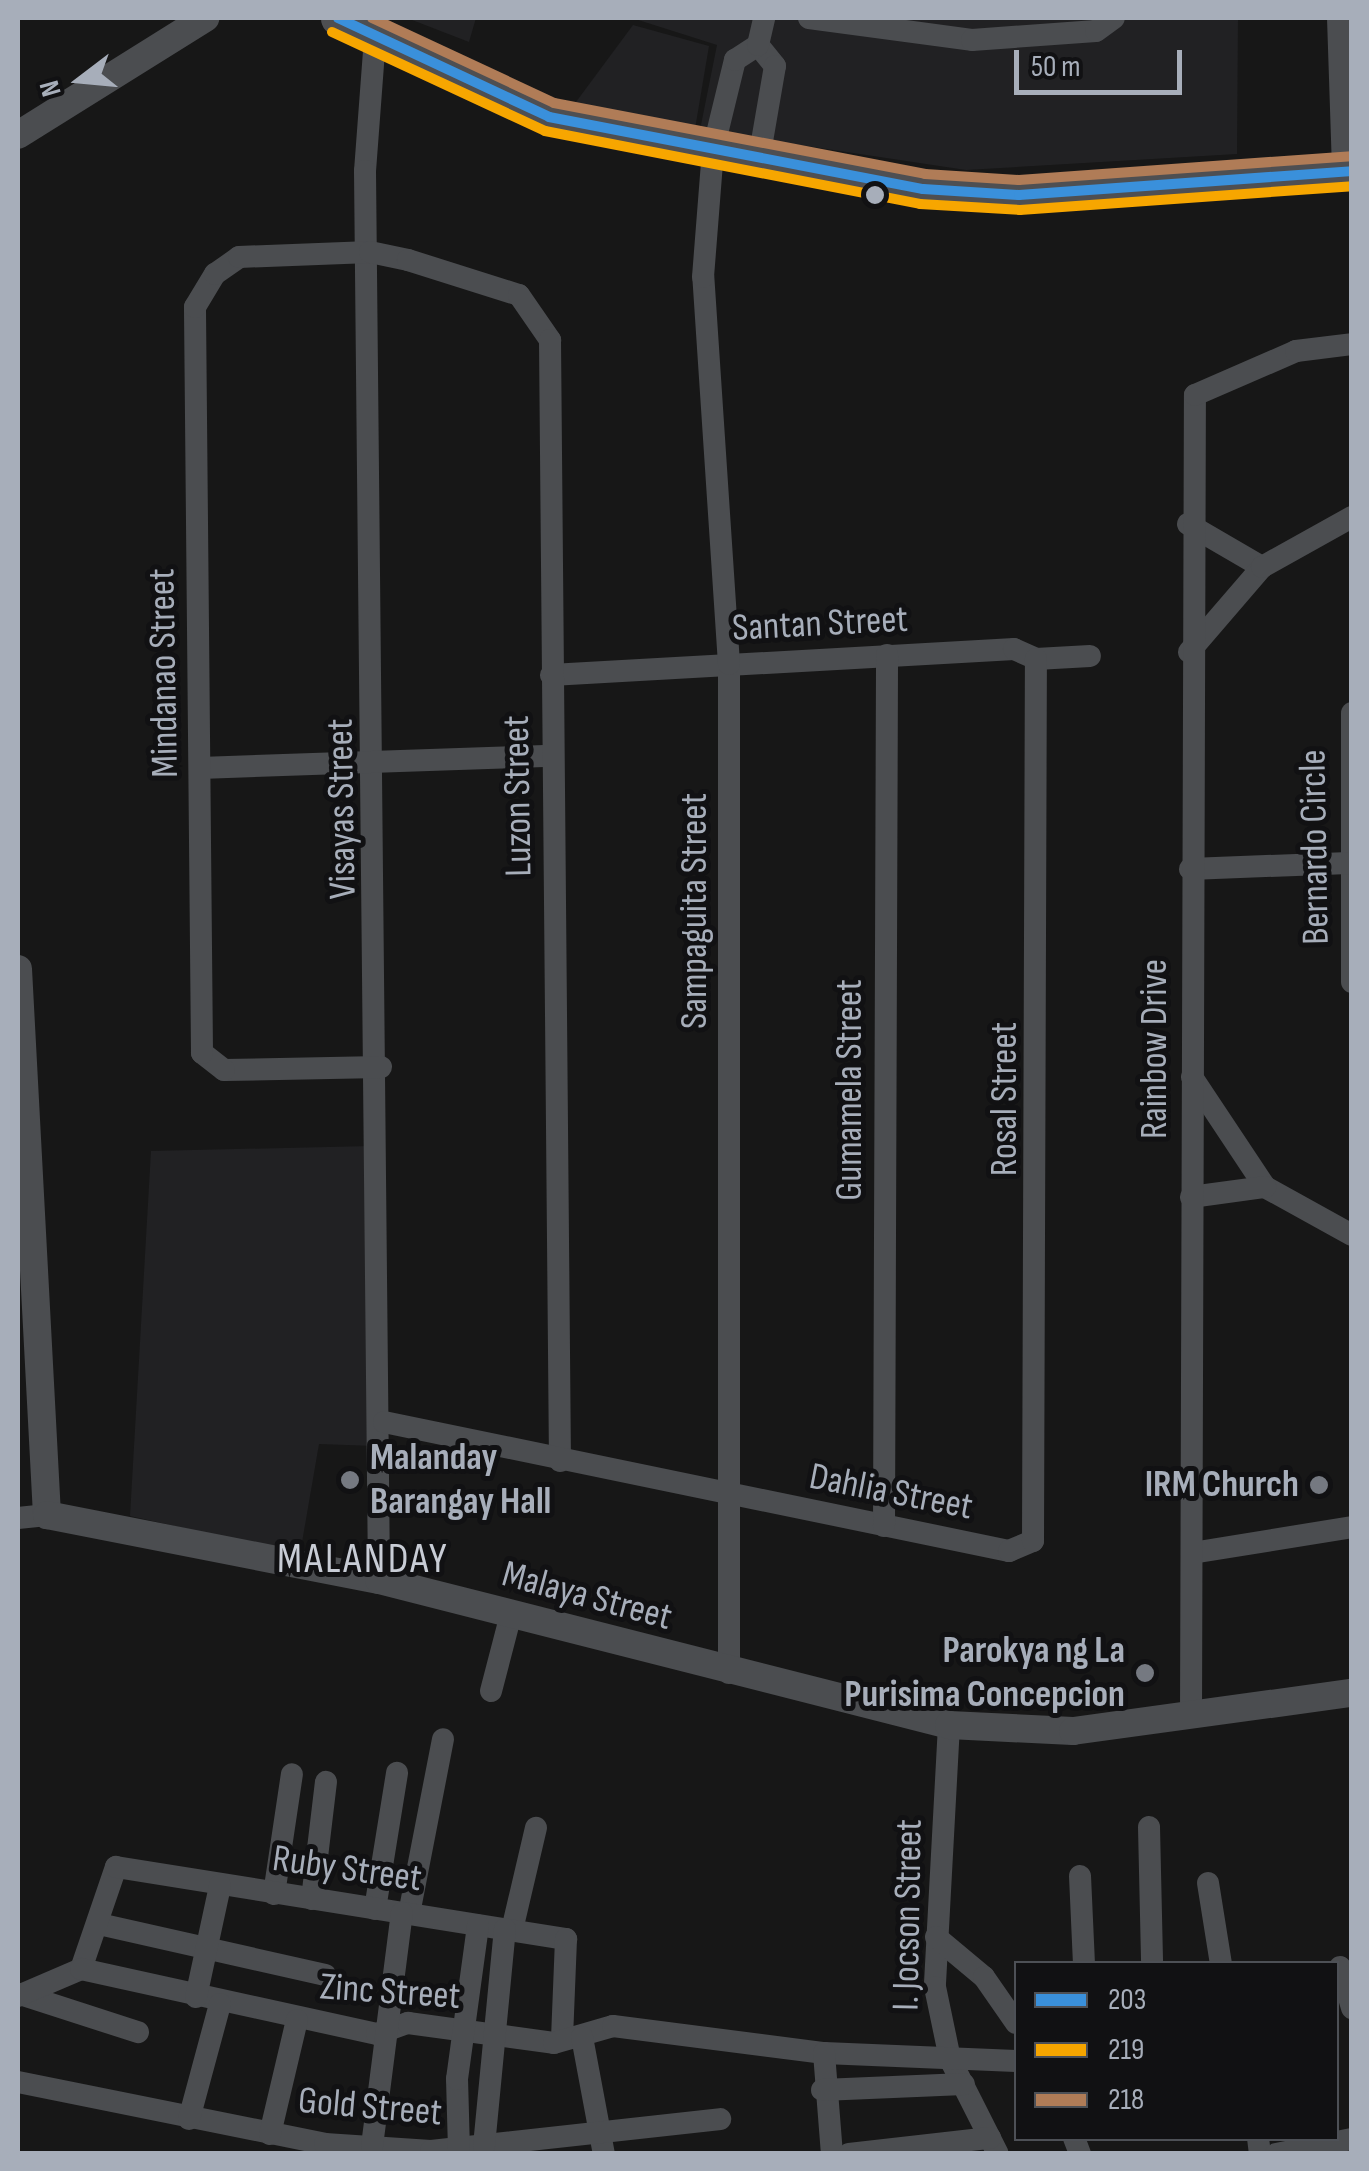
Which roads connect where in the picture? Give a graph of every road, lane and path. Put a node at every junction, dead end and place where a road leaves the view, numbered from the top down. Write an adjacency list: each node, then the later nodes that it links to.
1 (205, 18): 9 (street)
2 (338, 18): 7 (main road)
3 (764, 18): 8 (street)
4 (810, 18): 5 (street)
5 (1114, 18)
6 (1338, 18): 12 (street)
7 (375, 38): 10 (main road); 13 (street, Visayas Street)
8 (758, 44): 10 (street, Sampaguita Street); 11 (street)
9 (21, 125)
10 (713, 150): 11 (main road); 22 (street, Sampaguita Street)
11 (759, 159): 12 (main road)
12 (1347, 172)
13 (370, 252): 23 (street, Luzon Street); 26 (street, Visayas Street); 27 (street, Mindanao Street)
14 (1352, 344): 16 (street, Rainbow Drive)
15 (1352, 518): 17 (street)
16 (1188, 524): 17 (street); 18 (street, Rainbow Drive)
17 (1262, 566): 18 (street)
18 (1189, 652): 29 (street, Rainbow Drive)
19 (887, 655): 21 (street, Santan Street); 22 (street, Santan Street); 42 (street, Gumamela Street)
20 (1090, 656): 21 (street, Santan Street)
21 (1036, 658): 44 (street, Rosal Street)
22 (729, 664): 23 (street, Santan Street); 39 (street, Sampaguita Street)
23 (551, 675): 25 (street, Luzon Street)
24 (1352, 714): 28 (street, Bernardo Circle)
25 (552, 756): 26 (street); 38 (street, Luzon Street)
26 (376, 760): 27 (street); 32 (street, Visayas Street)
27 (200, 768): 32 (street, Mindanao Street)
28 (1349, 864): 29 (street); 31 (street, Bernardo Circle)
29 (1190, 869): 33 (street, Rainbow Drive)
30 (18, 969): 40 (street)
31 (1352, 982)
32 (381, 1067): 37 (street, Visayas Street)
33 (1190, 1075): 34 (street); 35 (street, Rainbow Drive)
34 (1265, 1187): 35 (street); 36 (street)
35 (1191, 1197): 45 (street, Rainbow Drive)
36 (1352, 1235)
37 (384, 1422): 38 (street); 46 (street, Visayas Street)
38 (560, 1461): 39 (street)
39 (733, 1498): 42 (street, Dahlia Street); 48 (street, Sampaguita Street)
40 (47, 1515): 41 (street); 46 (street, Malaya Street)
41 (18, 1518)
42 (884, 1526): 44 (street, Dahlia Street)
43 (1352, 1527): 45 (street)
44 (1033, 1541)
45 (1192, 1553): 51 (street, Rainbow Drive)
46 (379, 1580): 47 (street, Malaya Street)
47 (510, 1614): 48 (street, Malaya Street); 49 (street)
48 (729, 1673): 52 (street, Malaya Street)
49 (492, 1691)
50 (1352, 1693): 51 (street, Malaya Street)
51 (1191, 1717): 52 (street, Malaya Street)
52 (949, 1724): 69 (street, I. Jocson Street)
53 (444, 1739): 65 (street)
54 (292, 1774): 62 (street)
55 (397, 1774): 64 (street)
56 (326, 1782): 63 (street)
57 (1149, 1827): 72 (street)
58 (536, 1828): 68 (street)
59 (1080, 1876): 71 (street)
60 (1208, 1883): 73 (street)
61 (220, 1886): 62 (street, Ruby Street); 66 (street, Ruby Street); 70 (street)
62 (274, 1894): 63 (street, Ruby Street)
63 (312, 1899): 64 (street, Ruby Street)
64 (375, 1909): 65 (street, Ruby Street)
65 (406, 1913): 67 (street, Ruby Street); 83 (street)
66 (98, 1924): 70 (street); 75 (street)
67 (478, 1925): 68 (street, Ruby Street); 85 (street)
68 (508, 1930): 86 (street); 87 (street, Ruby Street)
69 (936, 1937): 82 (street); 89 (street, I. Jocson Street)
70 (206, 1951): 76 (street); 78 (street)
71 (1084, 1961)
72 (1152, 1961)
73 (1220, 1961)
74 (1340, 1967): 80 (street)
75 (82, 1970): 77 (street); 78 (street, Zinc Street)
76 (325, 1975)
77 (19, 1996): 84 (street)
78 (196, 1997): 79 (street, Zinc Street)
79 (220, 2004): 81 (street, Zinc Street); 94 (street)
80 (1352, 2008)
81 (297, 2020): 83 (street, Zinc Street); 96 (street)
82 (1014, 2021)
83 (389, 2030): 85 (street, Zinc Street); 99 (street)
84 (138, 2032)
85 (463, 2032): 86 (street, Zinc Street); 103 (street)
86 (490, 2036): 87 (street, Zinc Street); 100 (street)
87 (572, 2038): 88 (street, Zinc Street); 98 (street)
88 (824, 2053): 89 (street, Zinc Street); 93 (street)
89 (950, 2059): 90 (street, Zinc Street); 92 (street, I. Jocson Street)
90 (1014, 2061)
91 (18, 2082): 94 (street, Gold Street)
92 (964, 2084): 93 (street); 101 (street, I. Jocson Street)
93 (822, 2090): 104 (street)
94 (189, 2119): 96 (street, Gold Street)
95 (720, 2119): 98 (street, Gold Street)
96 (270, 2134): 102 (street, Gold Street)
97 (1351, 2142): 106 (street)
98 (600, 2143): 100 (street, Gold Street)
99 (372, 2146): 102 (street, Gold Street); 103 (street, Gold Street)
100 (484, 2146): 103 (street, Gold Street)
101 (994, 2146): 105 (street)
102 (325, 2149)
103 (458, 2150)
104 (832, 2154)
105 (849, 2154)
106 (1276, 2154)

